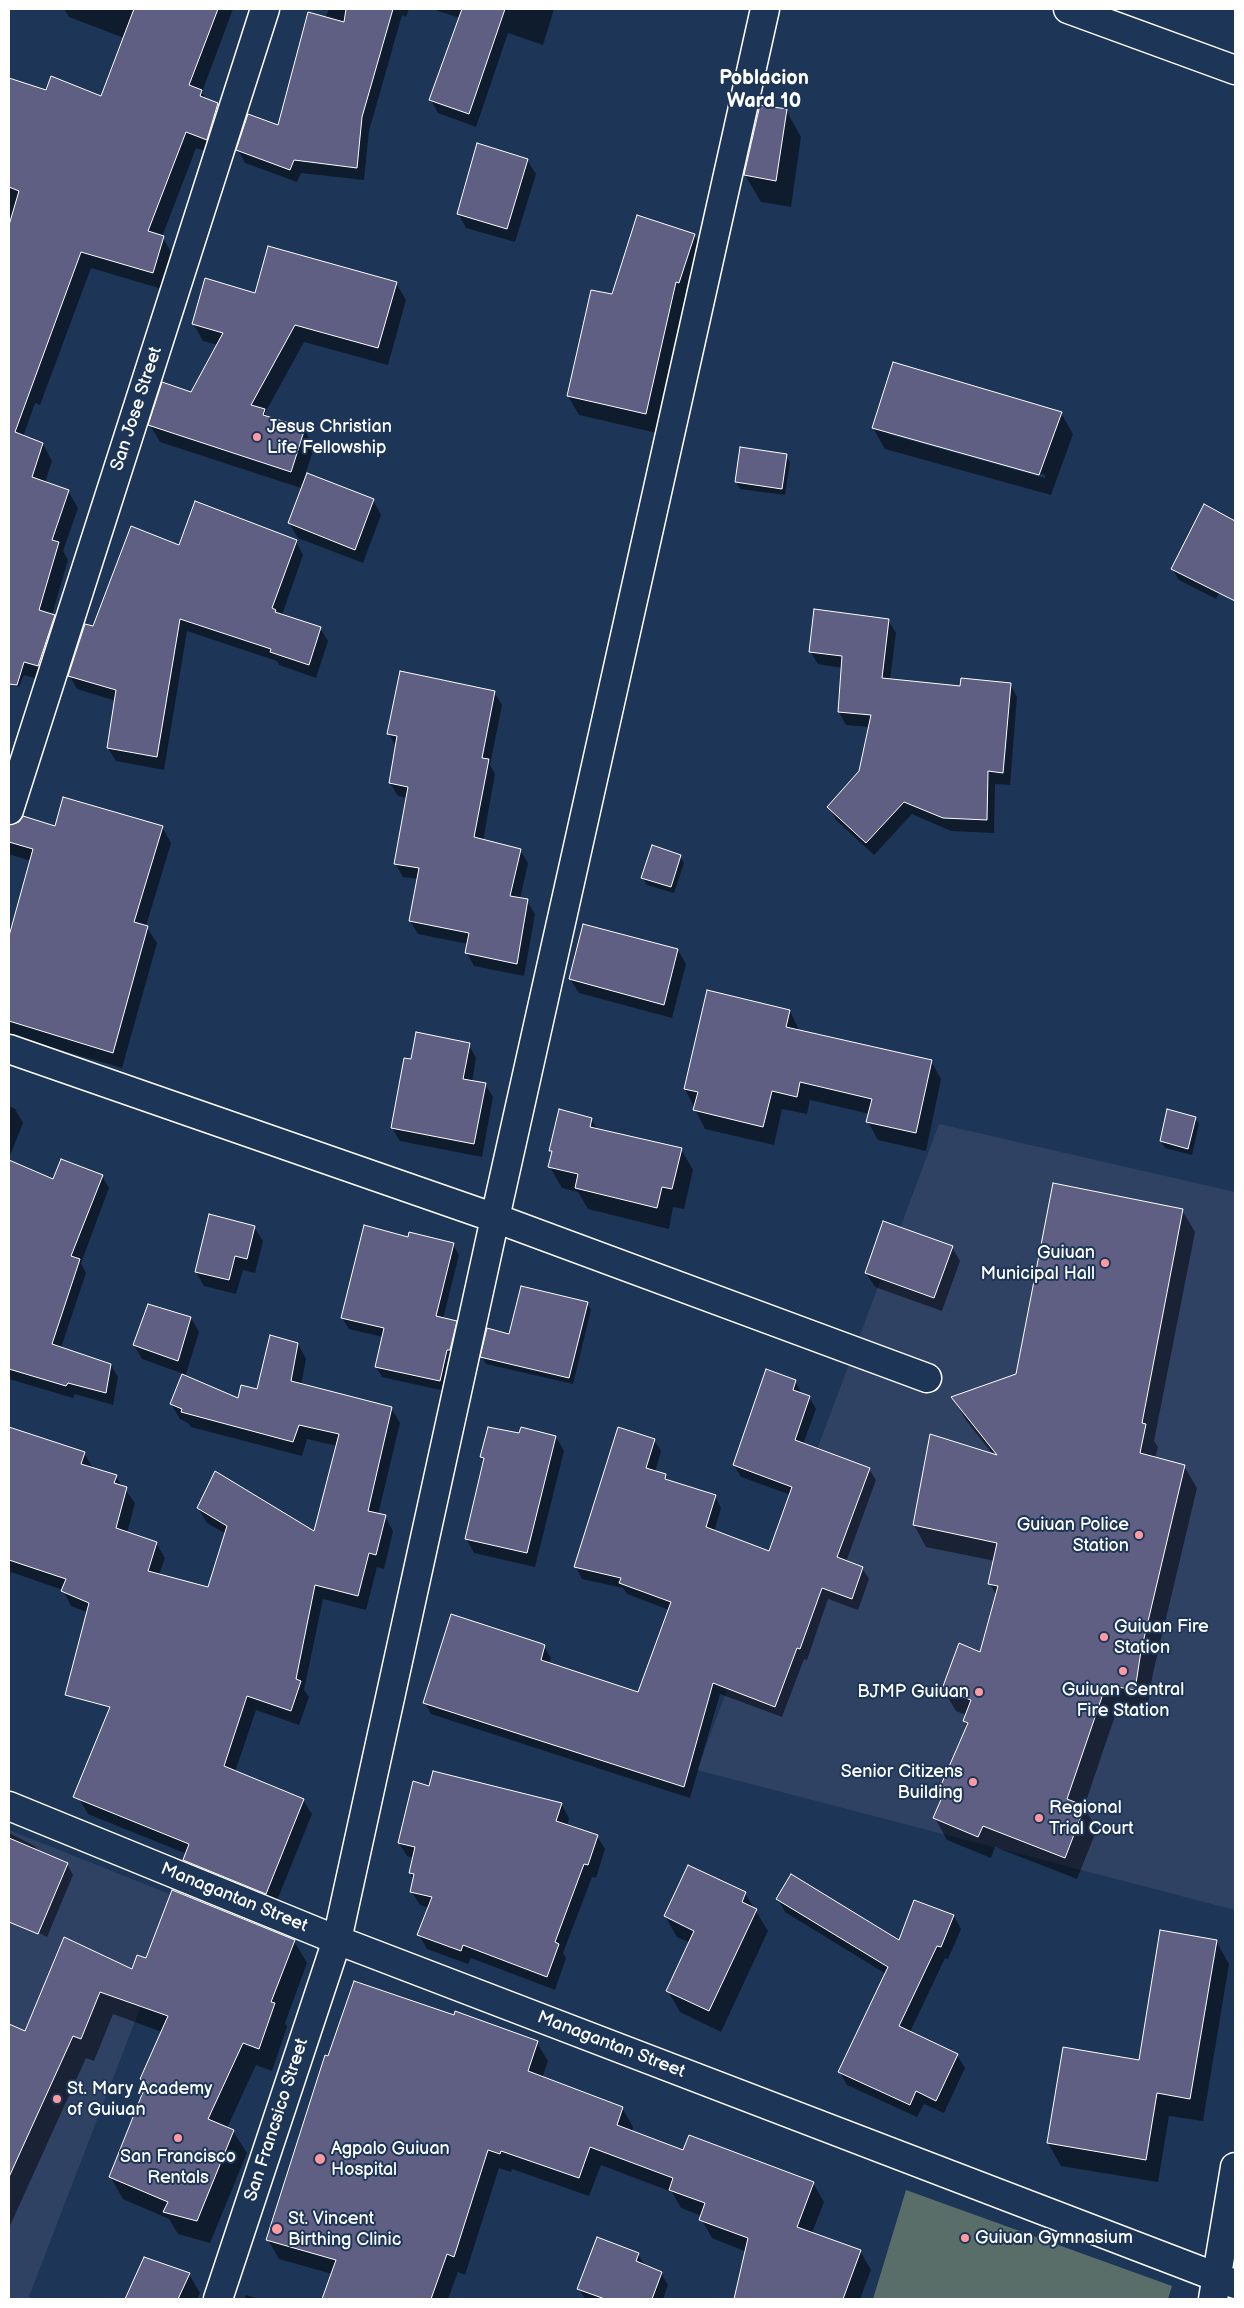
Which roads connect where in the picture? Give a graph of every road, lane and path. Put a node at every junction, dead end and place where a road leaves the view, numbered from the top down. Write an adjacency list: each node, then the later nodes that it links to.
1 (265, 9): 5 (street, San Jose Street)
2 (765, 9): 7 (street, San Francsico Street)
3 (1068, 9): 4 (street)
4 (1235, 70)
5 (9, 810)
6 (9, 1049): 7 (street)
7 (495, 1218): 8 (street); 10 (street, San Francsico Street)
8 (927, 1378)
9 (9, 1806): 10 (street, Managantan Street)
10 (336, 1940): 12 (street, Managantan Street); 13 (street, San Francsico Street)
11 (1235, 2167): 12 (street)
12 (1222, 2286)
13 (218, 2299)

